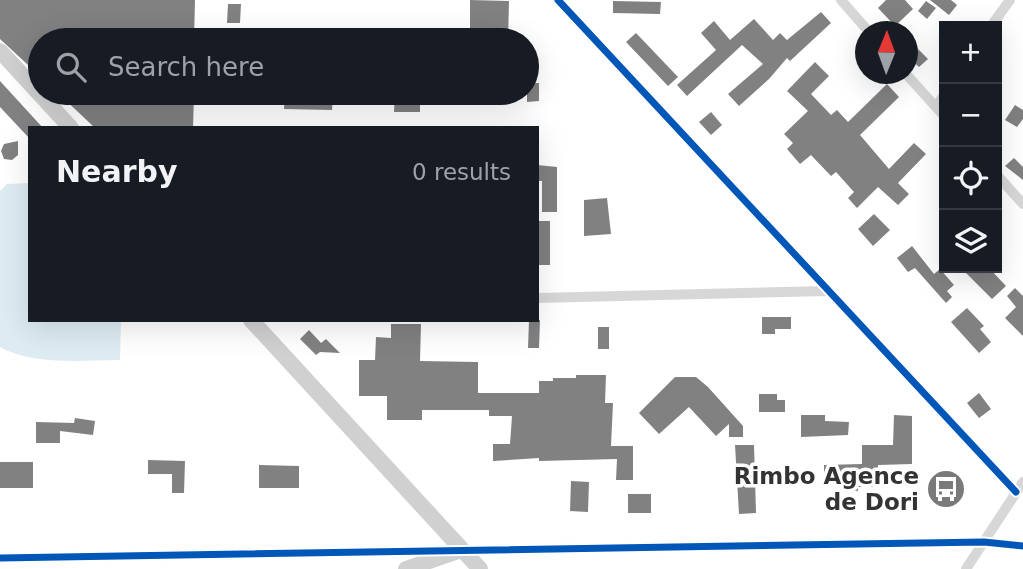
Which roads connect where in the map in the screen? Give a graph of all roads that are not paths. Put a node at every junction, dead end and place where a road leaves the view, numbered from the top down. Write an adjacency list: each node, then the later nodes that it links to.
1 (558, 0): 16 (street)
2 (841, 0): 4 (street)
3 (1010, 0): 5 (street)
4 (859, 21)
5 (995, 21)
6 (0, 51): 7 (main road)
7 (28, 81)
8 (915, 84): 11 (street)
9 (939, 102): 11 (street)
10 (50, 105): 13 (main road)
11 (936, 107): 12 (street)
12 (939, 110)
13 (70, 126)
14 (1002, 181): 15 (street)
15 (1023, 204)
16 (827, 290): 17 (street); 20 (street)
17 (539, 298)
18 (253, 322): 23 (main road)
19 (1023, 482): 20 (street)
20 (1016, 492): 21 (street)
21 (984, 542): 22 (street); 23 (street); 27 (street)
22 (1023, 546)
23 (461, 550): 24 (street); 25 (main road); 26 (main road)
24 (0, 558)
25 (406, 569)
26 (480, 569)
27 (966, 569)

